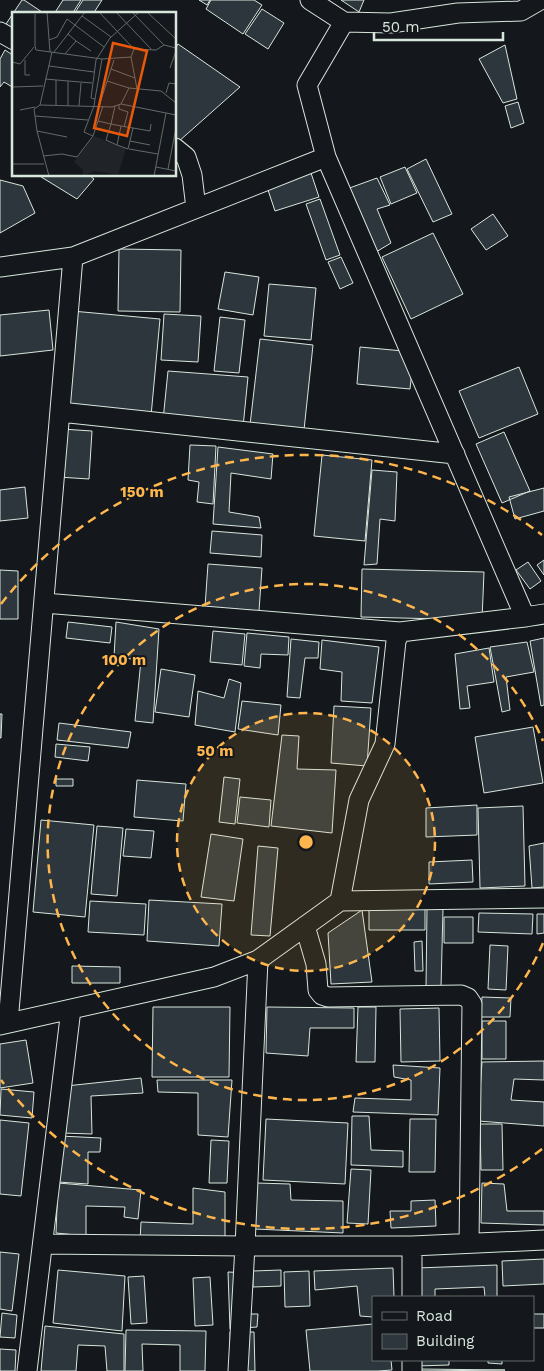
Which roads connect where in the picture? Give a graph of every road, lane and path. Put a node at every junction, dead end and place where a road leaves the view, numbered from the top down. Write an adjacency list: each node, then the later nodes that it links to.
1 (310, 0): 3 (street)
2 (540, 0): 3 (street)
3 (344, 22): 7 (street)
4 (0, 32): 5 (street)
5 (12, 39)
6 (176, 149): 8 (street)
7 (326, 157): 8 (street); 12 (street)
8 (196, 208): 9 (street)
9 (73, 257): 10 (street); 11 (street)
10 (0, 267)
11 (60, 412): 12 (street); 13 (street)
12 (454, 454): 15 (street)
13 (44, 603): 16 (street); 22 (street)
14 (544, 614): 15 (street)
15 (525, 618): 16 (street)
16 (400, 632): 18 (street)
17 (544, 898): 18 (street)
18 (340, 901): 19 (street)
19 (305, 926): 20 (street); 24 (street)
20 (258, 960): 21 (street); 26 (street)
21 (71, 1009): 22 (street); 25 (street)
22 (4, 1024)
23 (544, 1240): 24 (street)
24 (469, 1243): 27 (street)
25 (43, 1244): 26 (street); 29 (street)
26 (246, 1246): 27 (street); 30 (street)
27 (412, 1246): 28 (street)
28 (412, 1296)
29 (27, 1371)
30 (238, 1371)

